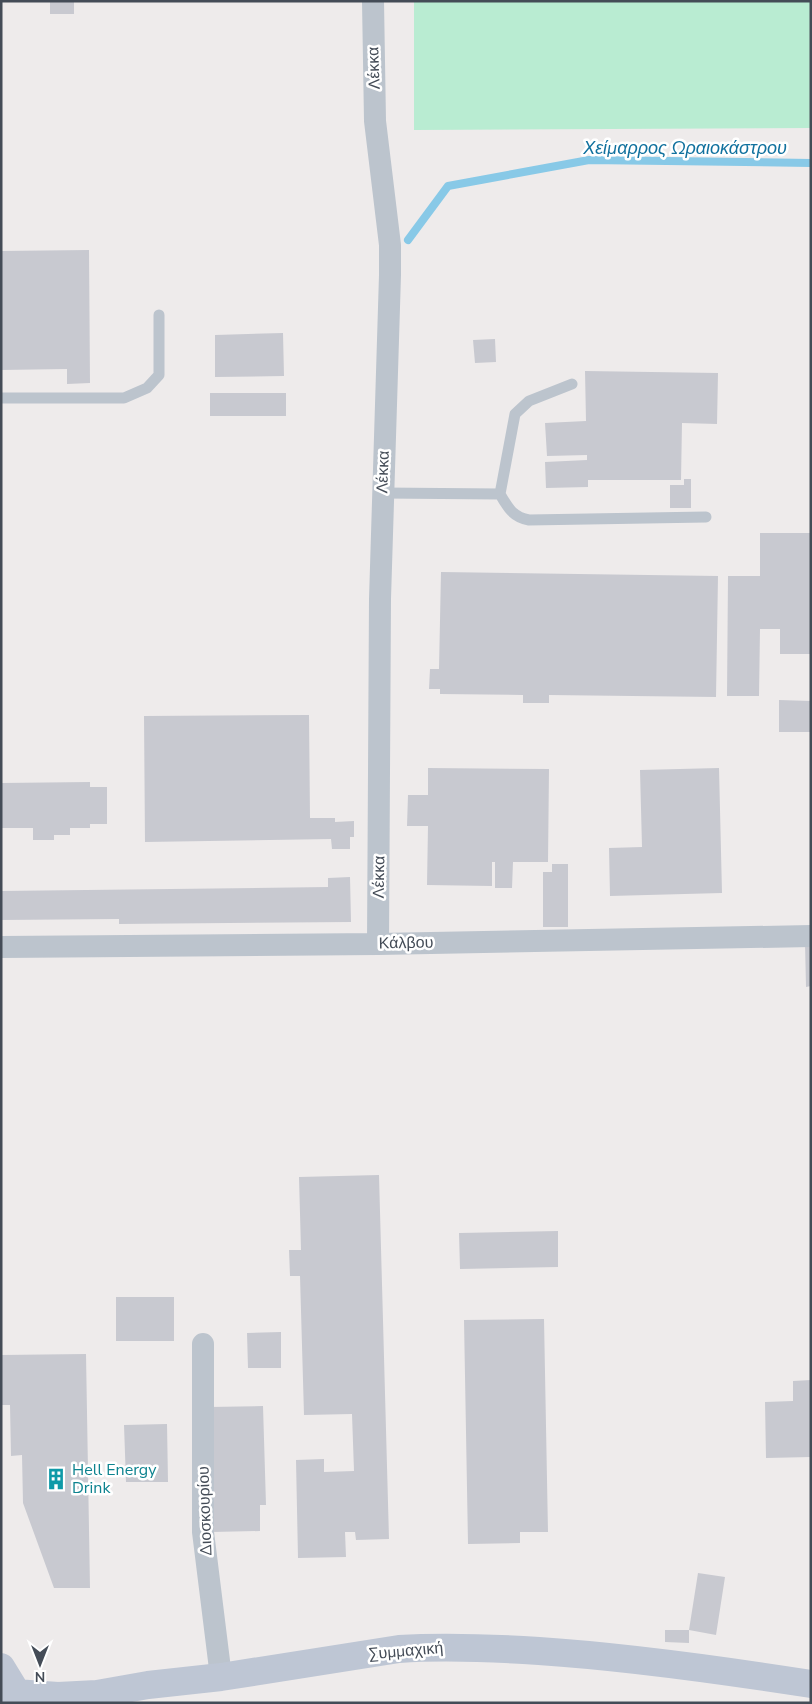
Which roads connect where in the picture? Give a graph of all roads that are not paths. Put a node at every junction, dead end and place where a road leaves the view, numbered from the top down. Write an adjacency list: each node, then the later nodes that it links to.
1 (373, 1): 5 (street, Λέκκα)
2 (159, 315): 4 (lane)
3 (572, 384): 6 (lane)
4 (1, 398)
5 (383, 493): 6 (lane); 9 (street, Λέκκα)
6 (500, 494): 7 (lane)
7 (706, 517)
8 (811, 936): 9 (street, Κάλβου)
9 (378, 944): 10 (street, Κάλβου)
10 (1, 947)
11 (204, 1344): 13 (street, Διοσκουρίου)
12 (1, 1667): 15 (street)
13 (221, 1677): 14 (street, Συμμαχική); 15 (street, Συμμαχική)
14 (811, 1684)
15 (14, 1696)

